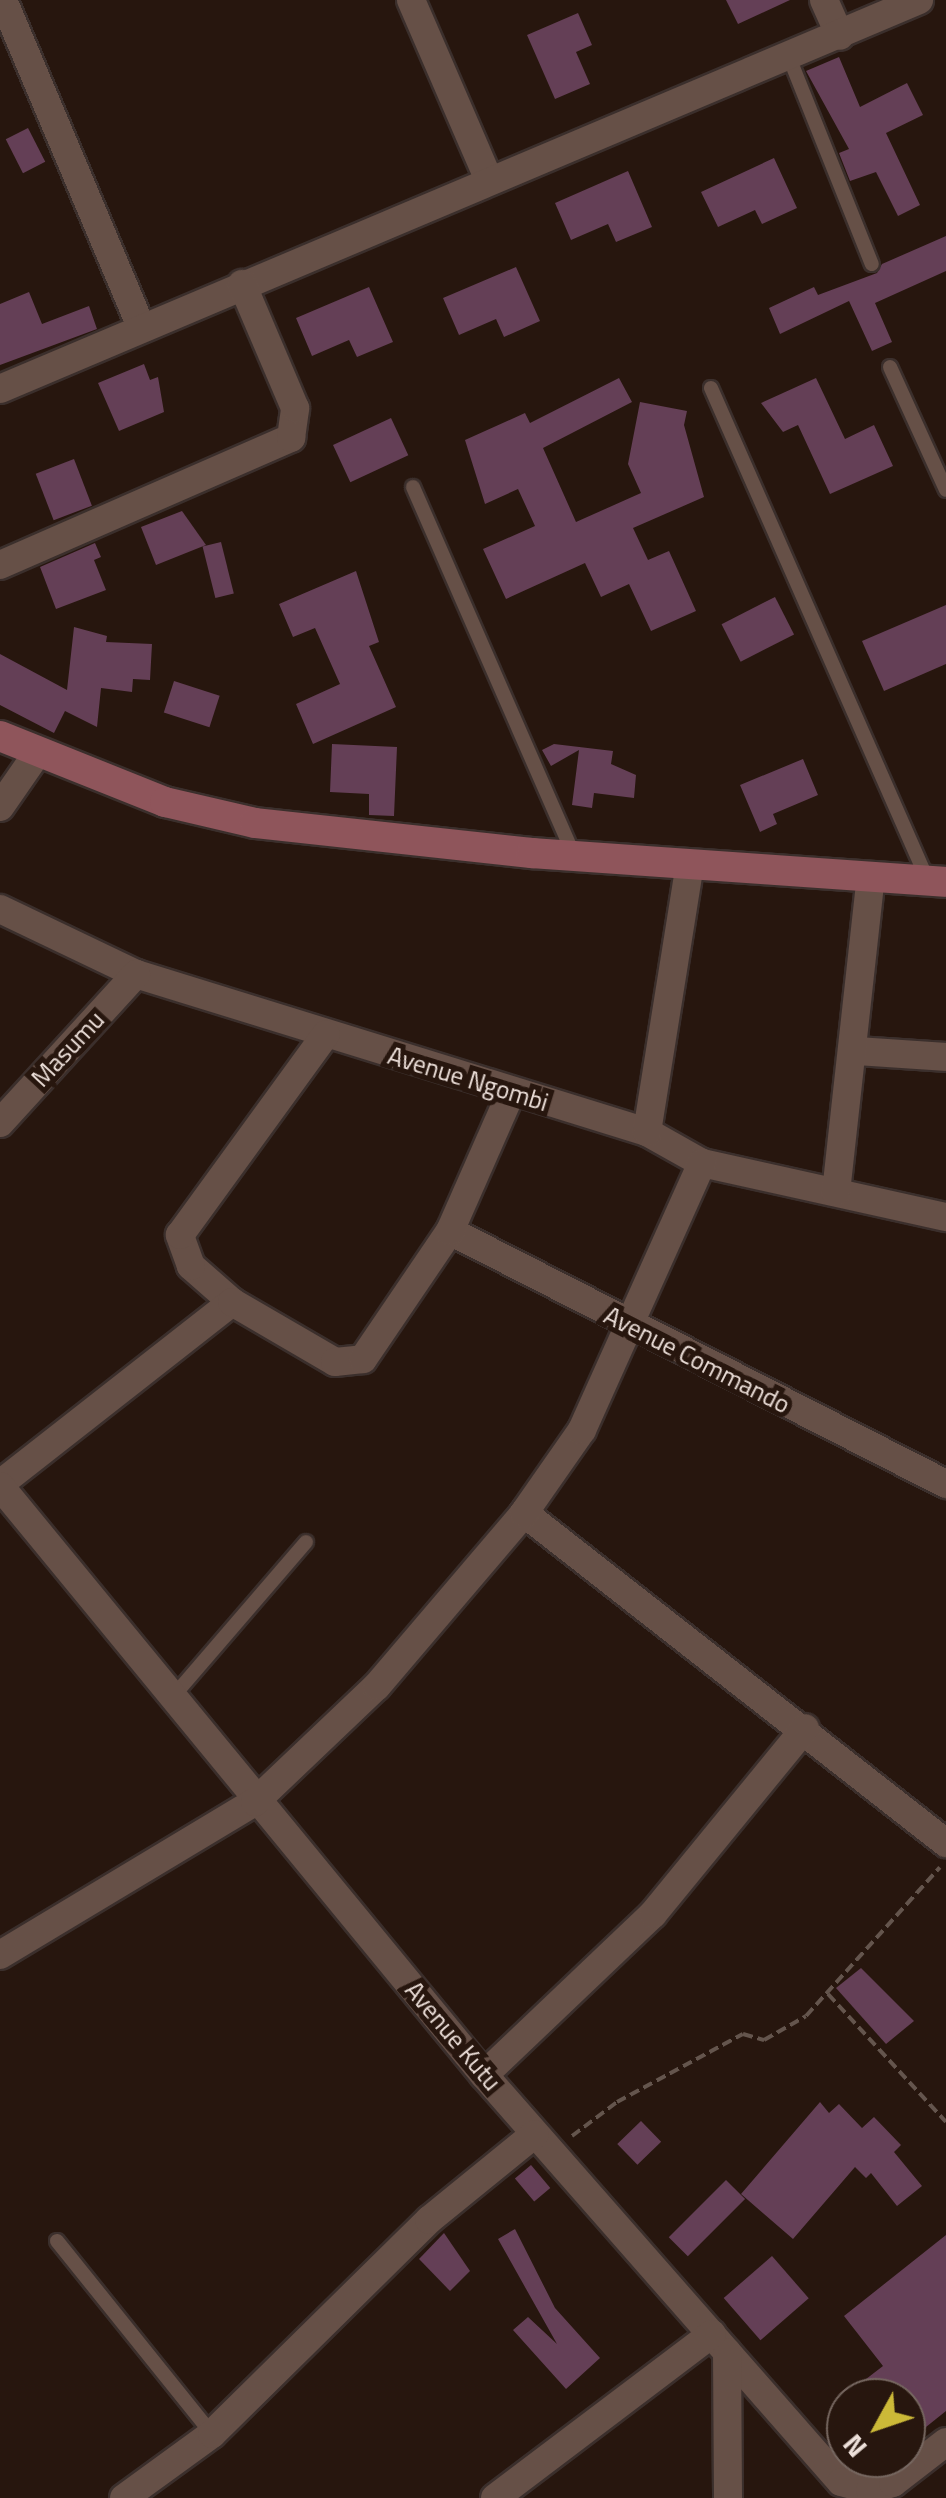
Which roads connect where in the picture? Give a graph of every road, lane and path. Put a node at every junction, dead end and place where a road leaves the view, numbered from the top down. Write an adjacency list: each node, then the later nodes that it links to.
1 (2, 0): 10 (street)
2 (410, 0): 7 (street)
3 (824, 0): 5 (street)
4 (919, 0): 5 (street)
5 (840, 36): 6 (street)
6 (789, 57): 7 (street); 8 (lane)
7 (488, 178): 9 (street)
8 (872, 264)
9 (242, 284): 10 (street); 16 (street)
10 (141, 327): 12 (street)
11 (890, 367): 15 (lane)
12 (0, 388)
13 (711, 388): 23 (lane)
14 (413, 487): 20 (lane)
15 (946, 490)
16 (0, 565)
17 (0, 736): 18 (main road)
18 (36, 755): 19 (street); 20 (main road)
19 (0, 807)
20 (574, 856): 21 (main road)
21 (690, 864): 22 (main road); 31 (street)
22 (870, 882): 23 (main road); 27 (street)
23 (937, 882)
24 (0, 909): 25 (street, Avenue Ngombi)
25 (136, 974): 26 (street, Avenue Ngombi); 30 (street, Masumu)
26 (326, 1034): 29 (street, Avenue Ngombi); 36 (street)
27 (856, 1051): 28 (street); 33 (street)
28 (946, 1058)
29 (510, 1092): 31 (street, Avenue Ngombi); 35 (street)
30 (0, 1123)
31 (647, 1132): 32 (street, Avenue Ngombi)
32 (702, 1163): 33 (street, Avenue Ngombi); 37 (street)
33 (836, 1192): 34 (street, Avenue Ngombi)
34 (946, 1217)
35 (450, 1231): 36 (street); 37 (street, Avenue Commando)
36 (232, 1302): 39 (street)
37 (632, 1328): 38 (street, Avenue Commando); 40 (street)
38 (946, 1484)
39 (0, 1485): 42 (street, Avenue Kutu)
40 (524, 1513): 43 (street); 44 (street)
41 (306, 1542): 42 (lane)
42 (170, 1700): 44 (street, Avenue Kutu)
43 (805, 1728): 45 (street); 49 (street)
44 (255, 1802): 47 (street); 49 (street, Avenue Kutu)
45 (946, 1843)
46 (946, 1859): 48 (path)
47 (0, 1955)
48 (828, 1994): 50 (path); 51 (path)
49 (484, 2074): 51 (street, Avenue Kutu)
50 (946, 2122)
51 (544, 2143): 53 (street, Avenue Kutu); 54 (street)
52 (57, 2242): 54 (lane)
53 (719, 2343): 55 (street, Avenue Kutu); 57 (street); 58 (street)
54 (212, 2434): 56 (street)
55 (946, 2442)
56 (124, 2498)
57 (495, 2498)
58 (728, 2498)

